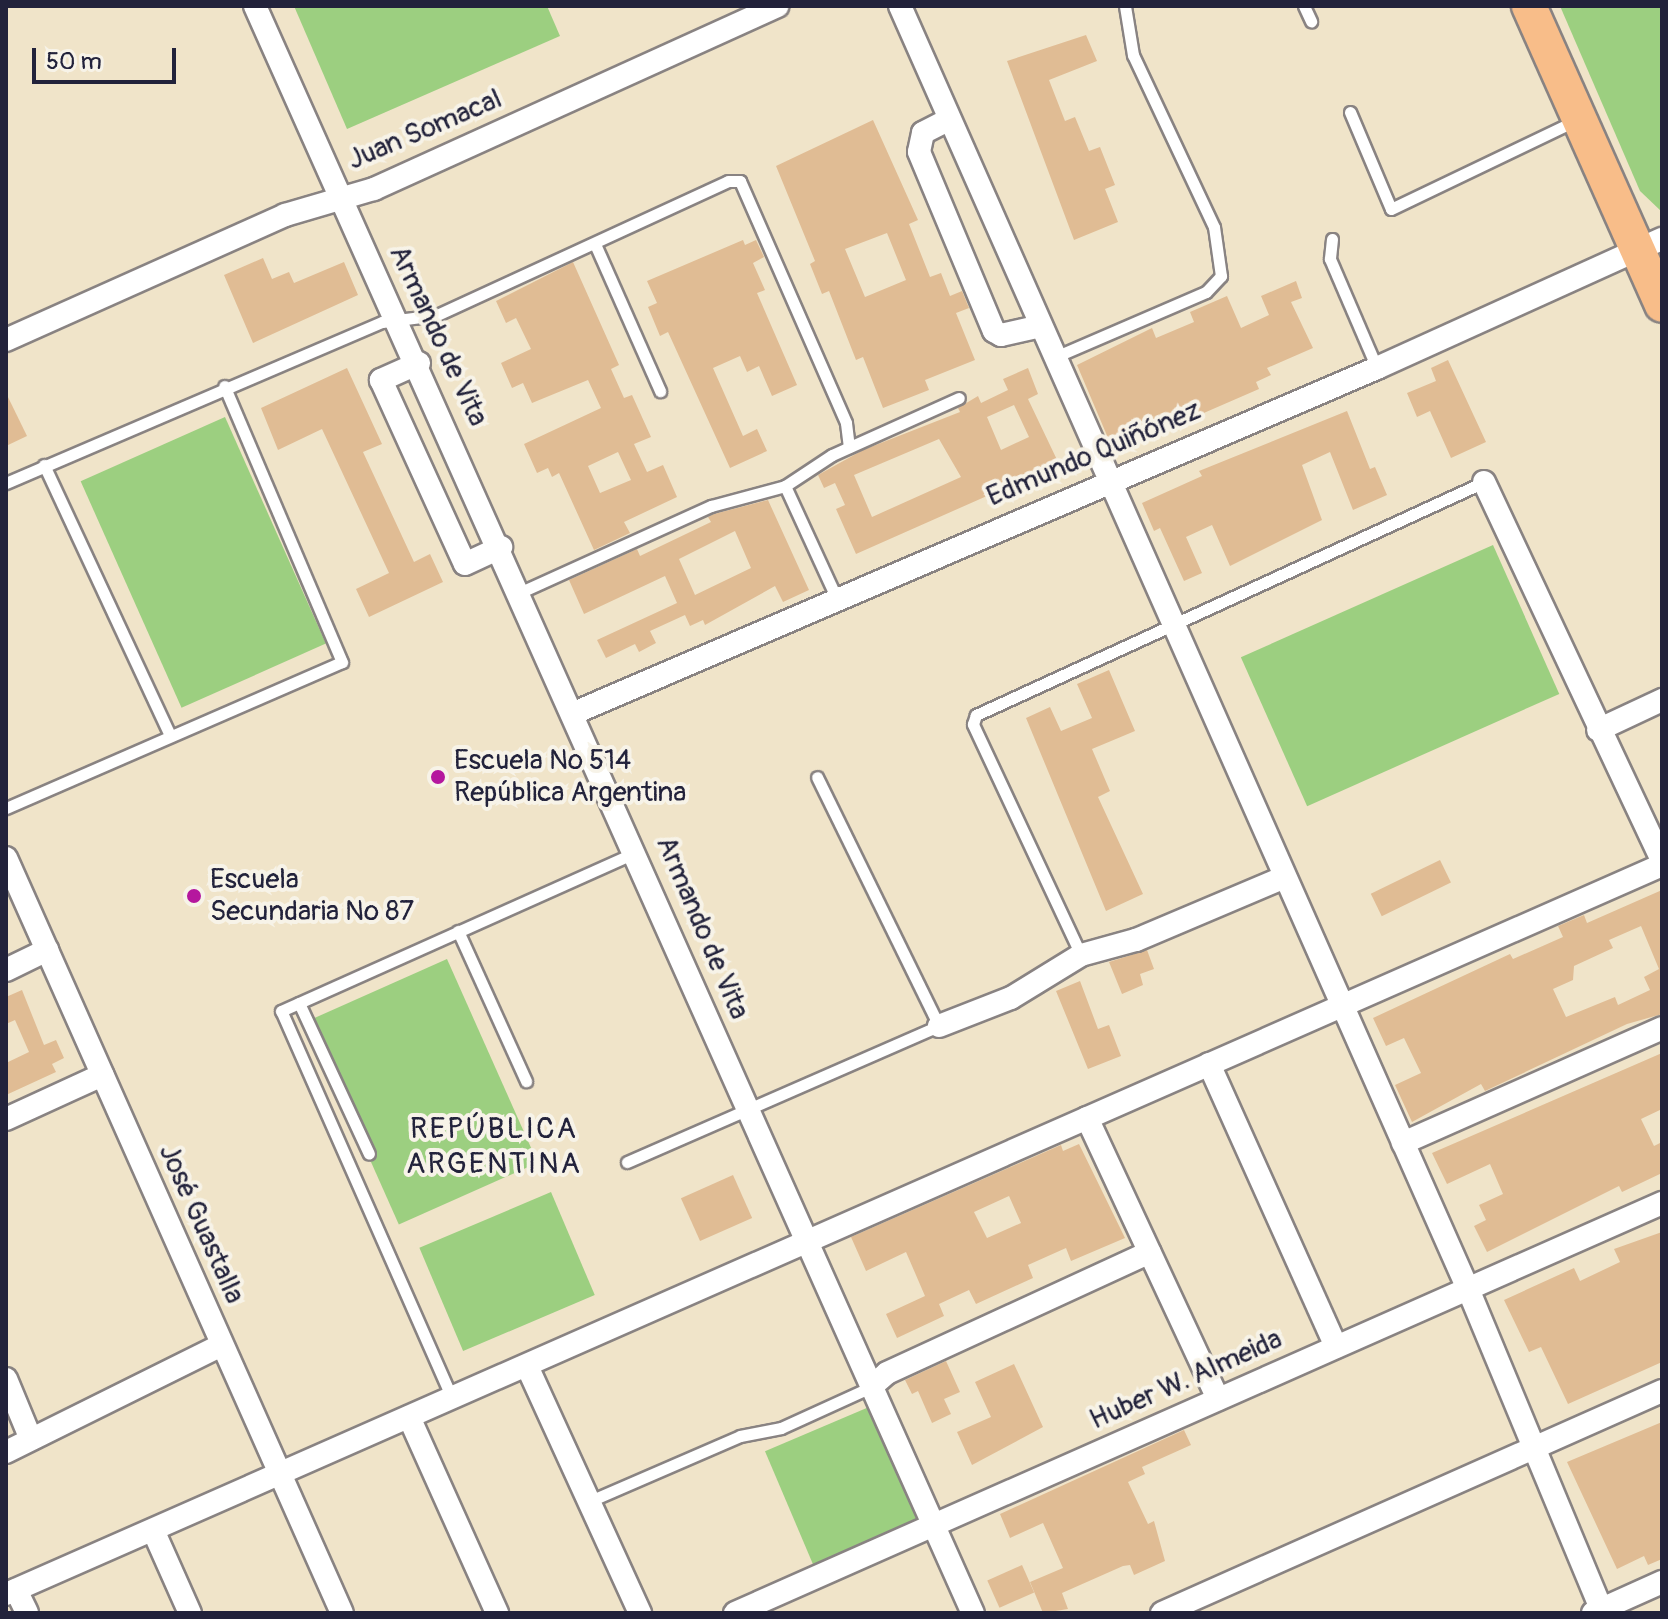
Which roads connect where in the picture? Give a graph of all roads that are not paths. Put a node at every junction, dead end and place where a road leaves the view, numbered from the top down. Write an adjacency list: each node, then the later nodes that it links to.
1 (255, 6): 11 (street, Armando de Vita)
2 (777, 6): 11 (street, Juan Somacal)
3 (900, 6): 9 (street)
4 (1125, 6): 19 (lane)
5 (1304, 6): 7 (lane)
6 (1529, 6): 10 (main road)
7 (1311, 21)
8 (1350, 112): 10 (lane)
9 (948, 120): 17 (street); 17 (street)
10 (1579, 120): 14 (main road)
11 (339, 197): 16 (street, Armando de Vita); 18 (street, Juan Somacal)
12 (1332, 239): 21 (lane)
13 (595, 244): 16 (lane); 23 (lane); 25 (lane)
14 (1650, 245): 15 (main road); 21 (street, Edmundo Quiñónez)
15 (1662, 305)
16 (400, 320): 20 (street, Armando de Vita); 22 (lane)
17 (1041, 326): 19 (street)
18 (6, 340)
19 (1055, 357): 27 (street)
20 (419, 363): 31 (street, Armando de Vita); 31 (street)
21 (1377, 368): 27 (street, Edmundo Quiñónez)
22 (224, 386): 26 (lane); 38 (lane)
23 (660, 391)
24 (959, 398): 25 (lane)
25 (849, 447): 30 (lane)
26 (44, 465): 29 (lane); 38 (lane)
27 (1109, 479): 33 (street, Edmundo Quiñónez); 34 (street)
28 (1484, 482): 34 (lane); 37 (street)
29 (6, 483)
30 (785, 486): 32 (lane); 33 (lane)
31 (501, 547): 32 (street, Armando de Vita)
32 (521, 592): 36 (street, Armando de Vita)
33 (836, 597): 36 (street, Edmundo Quiñónez)
34 (1172, 627): 44 (street); 47 (lane)
35 (1662, 700): 37 (street)
36 (574, 713): 41 (street, Armando de Vita)
37 (1598, 730): 43 (street)
38 (170, 735): 40 (lane)
39 (817, 777): 51 (lane)
40 (6, 808)
41 (637, 852): 45 (lane); 56 (street, Armando de Vita)
42 (6, 858): 46 (street, José Guastalla)
43 (1662, 863): 50 (street)
44 (1283, 878): 47 (street); 50 (street)
45 (458, 931): 49 (lane); 55 (lane)
46 (47, 950): 48 (street); 54 (street, José Guastalla)
47 (1081, 955): 51 (street)
48 (6, 970)
49 (299, 1003): 60 (lane); 72 (lane)
50 (1342, 1006): 53 (street); 59 (street)
51 (939, 1026): 56 (lane)
52 (1662, 1028): 59 (street)
53 (1209, 1064): 57 (street); 67 (street)
54 (102, 1075): 58 (street); 66 (street, José Guastalla)
55 (526, 1081)
56 (747, 1106): 61 (lane); 63 (street, Armando de Vita)
57 (1087, 1118): 63 (street); 64 (street)
58 (6, 1119)
59 (1403, 1143): 65 (street)
60 (369, 1154)
61 (627, 1162)
62 (1662, 1203): 65 (street, Huber W. Almeida)
63 (808, 1241): 68 (street); 70 (street, Armando de Vita)
64 (1150, 1252): 70 (street); 73 (street)
65 (1468, 1289): 67 (street, Huber W. Almeida); 76 (street)
66 (222, 1345): 75 (street); 78 (street, José Guastalla)
67 (1336, 1347): 73 (street, Huber W. Almeida)
68 (527, 1366): 72 (street); 79 (street)
69 (6, 1379): 75 (street)
70 (871, 1387): 79 (lane); 80 (street, Armando de Vita)
71 (1662, 1391): 76 (street)
72 (452, 1398): 74 (street)
73 (1218, 1399): 80 (street, Huber W. Almeida)
74 (409, 1417): 78 (street); 88 (street)
75 (30, 1437): 77 (street)
76 (1533, 1449): 84 (street); 92 (street)
77 (6, 1452)
78 (280, 1474): 81 (street); 87 (street, José Guastalla)
79 (590, 1501): 89 (street)
80 (933, 1525): 90 (street, Huber W. Almeida); 91 (street, Armando de Vita)
81 (153, 1530): 83 (street); 86 (street)
82 (1662, 1582): 84 (street)
83 (11, 1592): 85 (street)
84 (1599, 1612)
85 (27, 1613)
86 (190, 1613)
87 (342, 1613)
88 (497, 1613)
89 (640, 1613)
90 (735, 1613)
91 (973, 1613)
92 (1162, 1613)

